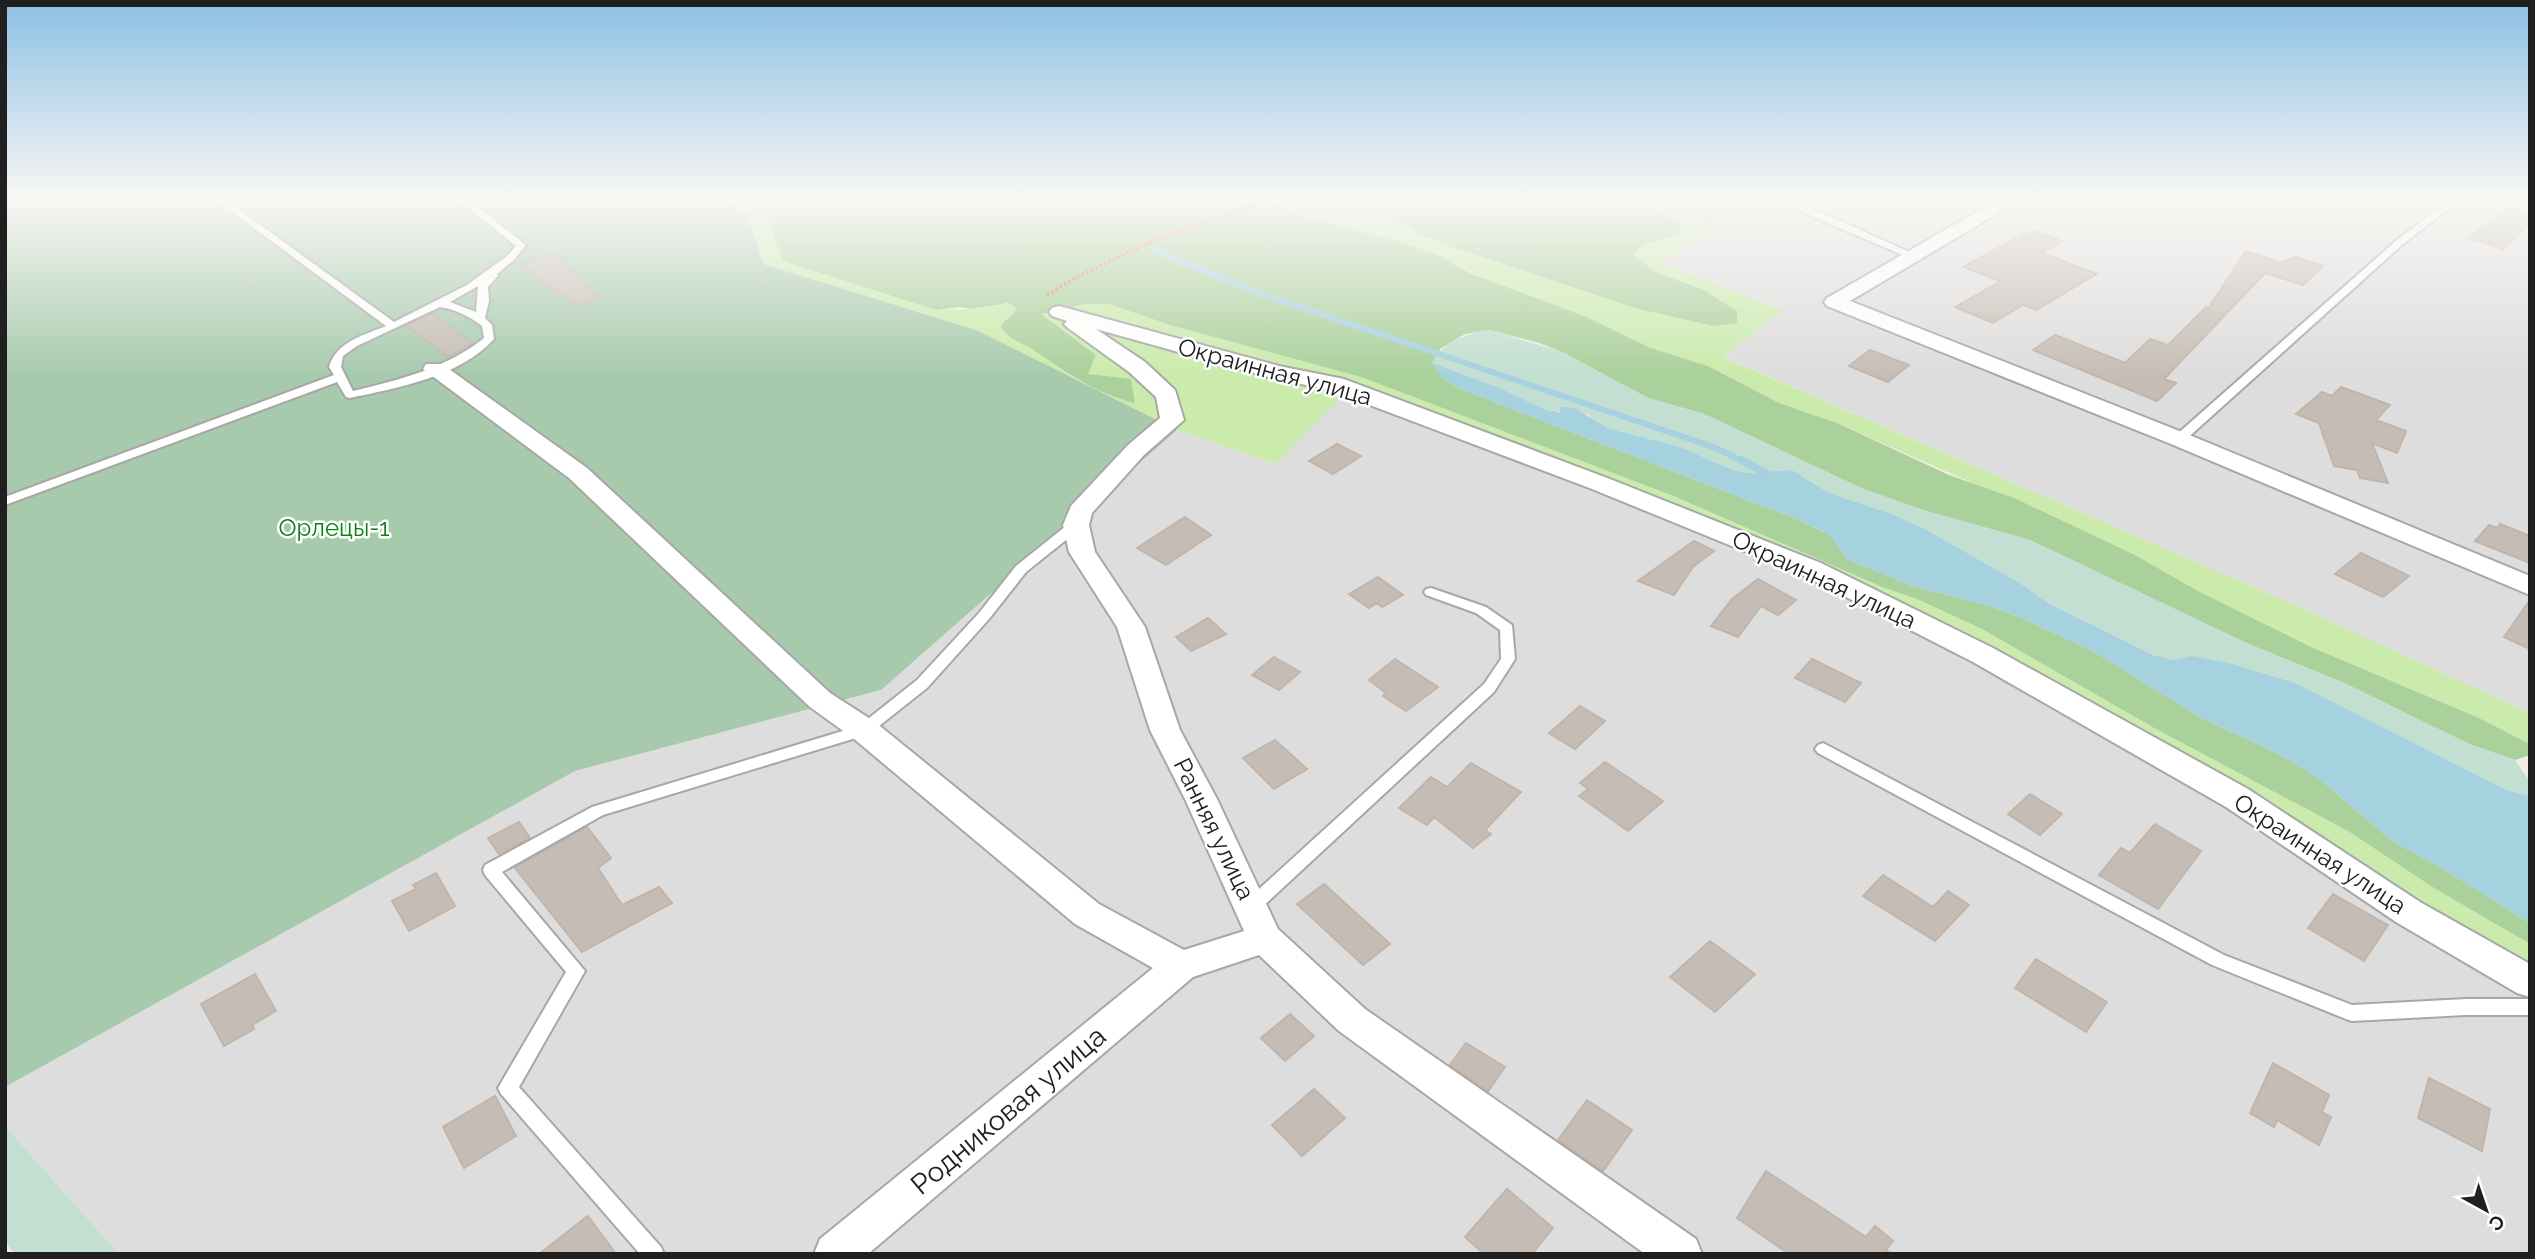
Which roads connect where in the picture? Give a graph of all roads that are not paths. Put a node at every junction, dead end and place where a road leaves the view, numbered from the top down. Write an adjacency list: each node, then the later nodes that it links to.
1 (301, 259): 8 (lane)
2 (511, 259): 5 (lane)
3 (1912, 259): 11 (street)
4 (2381, 259): 11 (lane)
5 (501, 267): 6 (lane); 7 (lane)
6 (447, 298): 7 (lane); 8 (lane)
7 (480, 319): 9 (lane)
8 (393, 326): 10 (lane)
9 (434, 369): 10 (lane); 16 (street)
10 (339, 377): 12 (lane)
11 (2179, 439): 14 (street)
12 (5, 501)
13 (1076, 525): 16 (lane); 18 (street, Ранняя улица); 21 (street, Окраинная улица)
14 (2530, 586)
15 (1431, 592): 18 (lane)
16 (864, 730): 20 (street); 23 (lane)
17 (1823, 749): 22 (lane)
18 (1252, 906): 19 (street, Ранняя улица)
19 (1265, 939): 20 (street); 25 (street, Ранняя улица)
20 (1181, 966): 24 (street, Родниковая улица)
21 (2530, 982)
22 (2530, 1007)
23 (654, 1254)
24 (835, 1254)
25 (1681, 1254)

